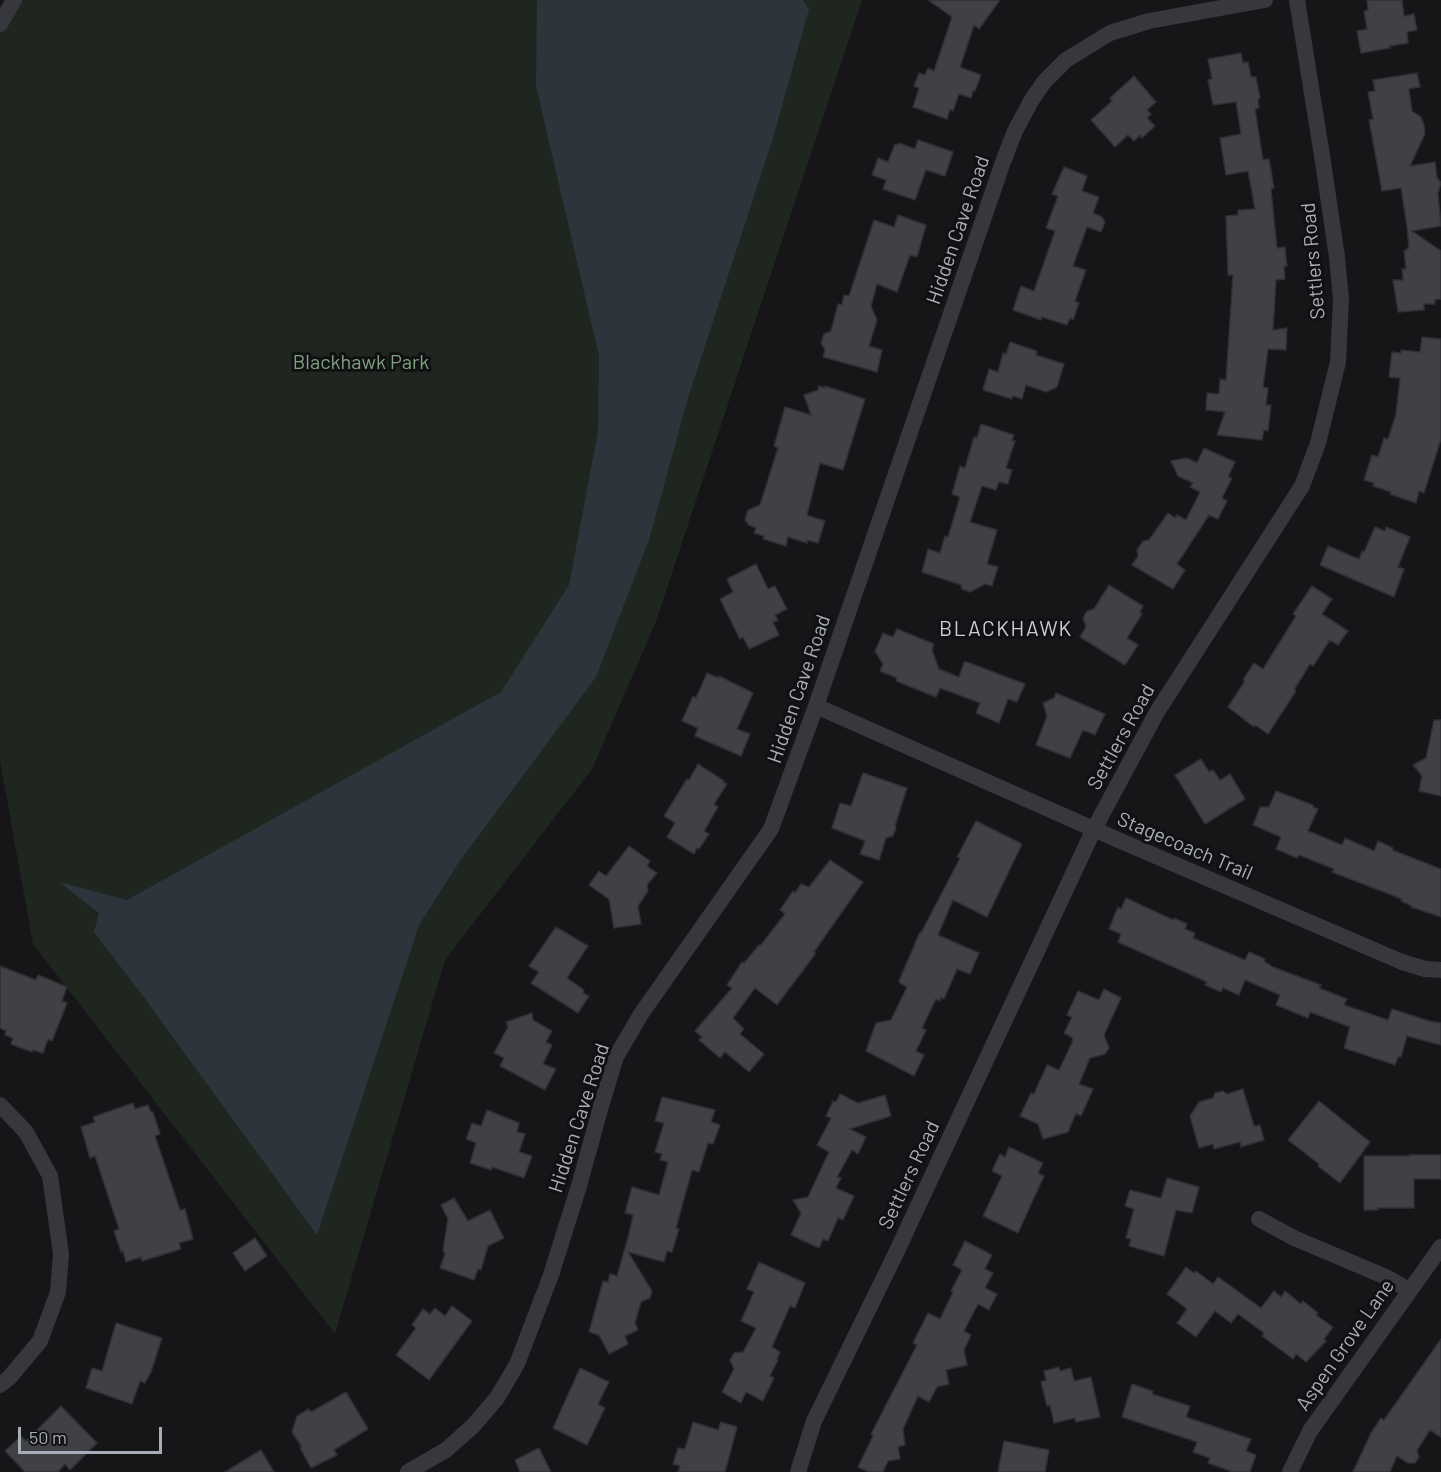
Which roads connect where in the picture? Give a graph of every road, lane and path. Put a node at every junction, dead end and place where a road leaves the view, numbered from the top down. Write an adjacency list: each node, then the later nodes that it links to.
1 (14, 0): 4 (street)
2 (1264, 0): 5 (street, Hidden Cave Road)
3 (1297, 0): 6 (street, Settlers Road)
4 (0, 24)
5 (816, 706): 6 (street, Stagecoach Trail); 13 (street, Hidden Cave Road)
6 (1094, 829): 7 (street, Stagecoach Trail); 14 (street, Settlers Road)
7 (1441, 970)
8 (0, 1106): 12 (street)
9 (1259, 1219): 11 (street)
10 (1441, 1247): 11 (street, Aspen Grove Lane)
11 (1409, 1290): 15 (street, Aspen Grove Lane)
12 (0, 1385)
13 (418, 1470)
14 (798, 1472)
15 (1290, 1472)

